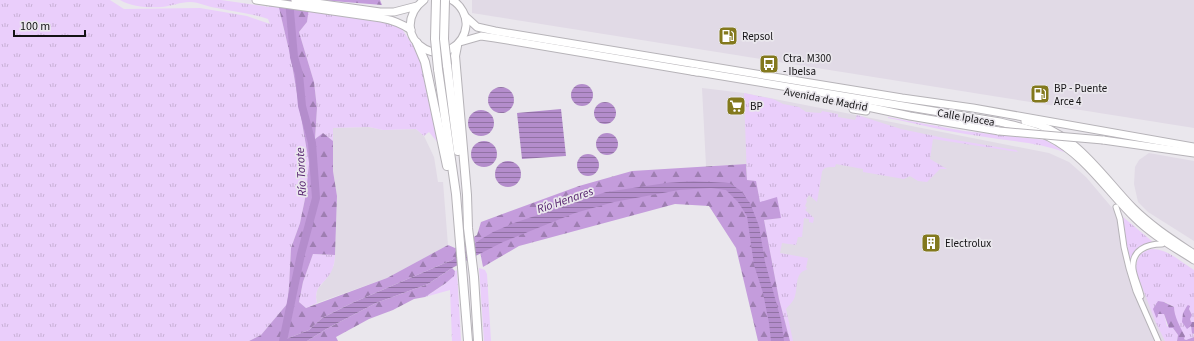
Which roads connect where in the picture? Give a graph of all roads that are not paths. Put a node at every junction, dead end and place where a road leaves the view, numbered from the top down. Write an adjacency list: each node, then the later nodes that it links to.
1 (256, 0): 8 (main road)
2 (295, 0): 8 (main road)
3 (424, 0): 7 (main road)
4 (436, 0): 20 (highway, bridge)
5 (445, 0): 21 (highway, bridge)
6 (452, 0): 9 (main road, Avenida de Madrid)
7 (417, 6): 8 (main road); 10 (main road)
8 (328, 8): 10 (main road)
9 (465, 16): 12 (main road); 14 (main road, Avenida de Madrid)
10 (411, 30): 11 (main road)
11 (417, 43): 12 (main road, Avenida de Madrid); 20 (highway)
12 (459, 44): 13 (main road, Avenida de Madrid); 21 (highway)
13 (692, 71): 16 (main road, Avenida de Madrid); 24 (main road, Calle Iplacea)
14 (902, 98): 17 (main road, Avenida de Madrid); 23 (main road, Calle Iplacea)
15 (853, 109): 16 (main road)
16 (910, 116): 18 (main road, Avenida de Madrid, bridge)
17 (1194, 147)
18 (1194, 153)
19 (1116, 207): 25 (street)
20 (457, 220): 26 (highway)
21 (468, 224): 27 (highway)
22 (1162, 244): 25 (street)
23 (1194, 254)
24 (1194, 260)
25 (1147, 316): 28 (street)
26 (468, 341)
27 (478, 341)
28 (1158, 341)

